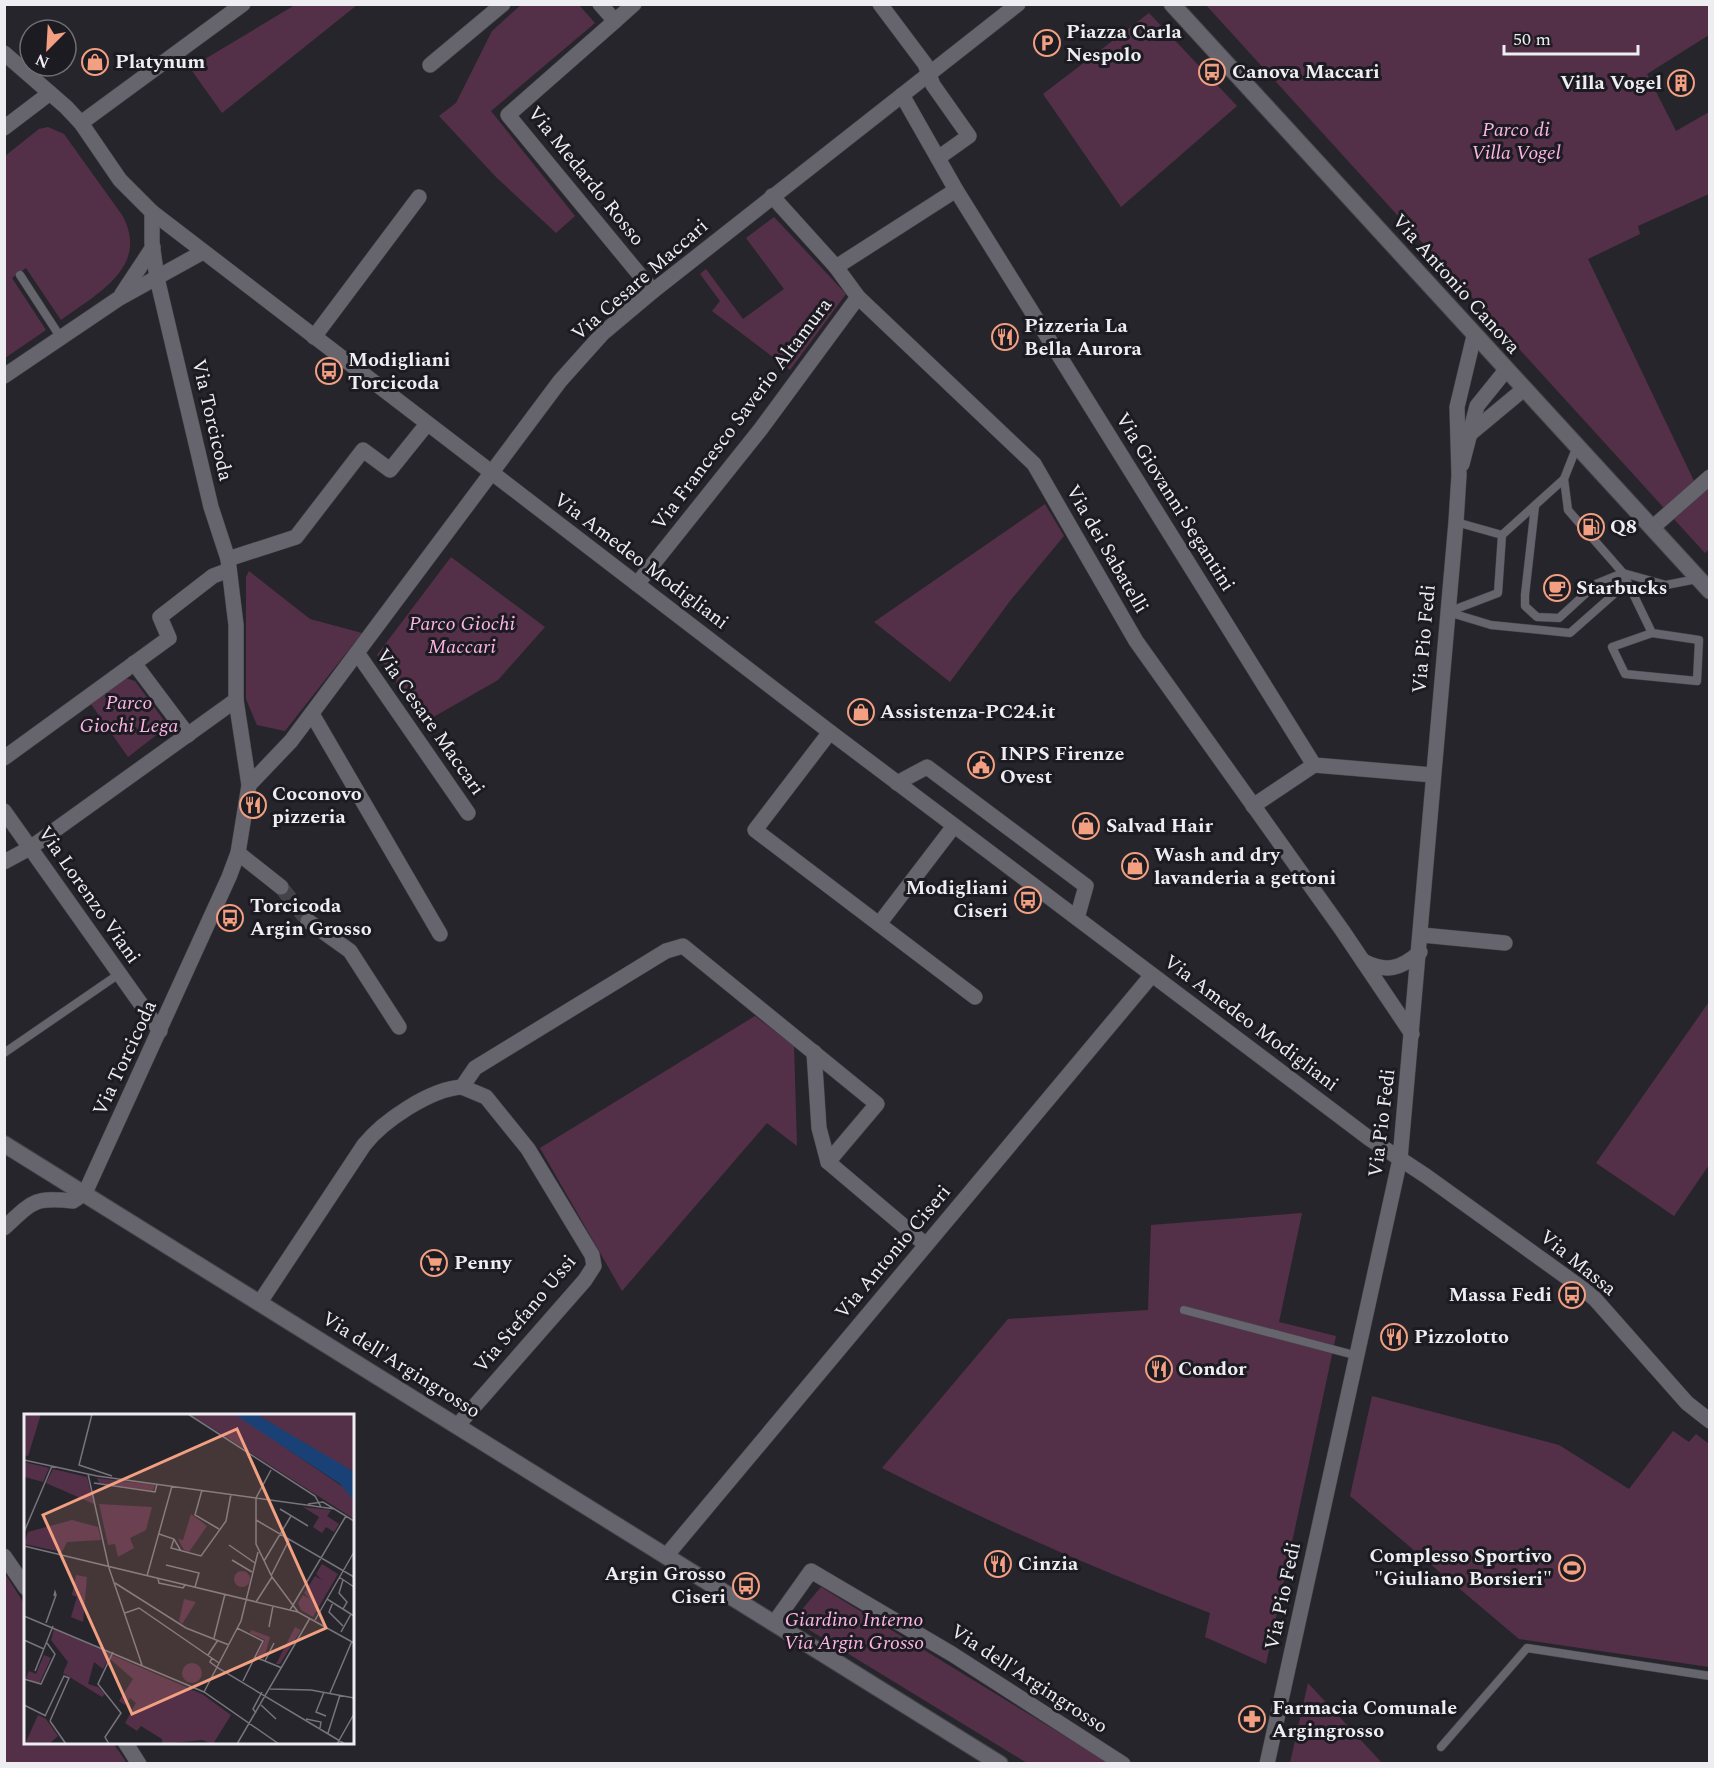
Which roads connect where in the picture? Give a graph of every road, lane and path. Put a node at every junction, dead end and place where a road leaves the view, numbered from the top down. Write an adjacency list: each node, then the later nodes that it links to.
1 (243, 4): 14 (street)
2 (503, 4): 10 (street)
3 (600, 4): 8 (street)
4 (634, 4): 8 (street, Via Medardo Rosso)
5 (880, 4): 11 (street)
6 (1018, 4): 11 (street, Via Cesare Maccari)
7 (1172, 4): 29 (street, Via Antonio Canova)
8 (615, 21): 26 (street, Via Medardo Rosso)
9 (4, 53): 12 (street)
10 (430, 65)
11 (928, 73): 13 (street, Via Cesare Maccari); 16 (street)
12 (50, 93): 14 (street); 15 (street)
13 (902, 95): 16 (street, Via Giovanni Segantini); 19 (street, Via Cesare Maccari)
14 (81, 123): 20 (street)
15 (4, 128)
16 (938, 158): 17 (street, Via Giovanni Segantini)
17 (956, 190): 23 (street); 59 (street, Via Giovanni Segantini)
18 (419, 196): 30 (street)
19 (772, 196): 23 (street, Via dei Sabatelli); 26 (street, Via Cesare Maccari)
20 (152, 212): 21 (street, Via Torcicoda); 22 (street, Via Amedeo Modigliani)
21 (153, 247): 25 (street, Via Torcicoda); 28 (street)
22 (203, 252): 25 (street); 30 (street, Via Amedeo Modigliani)
23 (836, 267): 27 (street, Via dei Sabatelli)
24 (20, 275): 31 (lane)
25 (158, 278): 28 (street); 46 (street, Via Torcicoda)
26 (653, 291): 38 (street, Via Cesare Maccari)
27 (858, 297): 48 (street, Via Francesco Saverio Altamura); 63 (street, Via dei Sabatelli)
28 (118, 299): 31 (street)
29 (1474, 336): 32 (street, Via Antonio Canova); 39 (street, Via Pio Fedi)
30 (314, 337): 35 (street, Via Amedeo Modigliani)
31 (61, 338): 33 (street)
32 (1506, 370): 34 (street, Via Antonio Canova); 36 (street, Via Pio Fedi)
33 (4, 376)
34 (1524, 389): 36 (street); 37 (street, Via Antonio Canova)
35 (427, 424): 38 (street, Via Amedeo Modigliani); 46 (street)
36 (1471, 433): 39 (street, Via Pio Fedi)
37 (1577, 446): 41 (lane); 44 (street, Via Antonio Canova)
38 (492, 475): 48 (street, Via Amedeo Modigliani); 52 (street, Via Cesare Maccari)
39 (1459, 475): 43 (street, Via Pio Fedi)
40 (1710, 477): 44 (street)
41 (1564, 479): 42 (lane); 47 (lane)
42 (1535, 506): 45 (lane); 47 (lane)
43 (1456, 522): 45 (lane); 50 (street, Via Pio Fedi)
44 (1652, 528): 49 (street, Via Antonio Canova)
45 (1502, 535): 50 (lane)
46 (229, 564): 53 (street); 54 (street, Via Torcicoda)
47 (1623, 573): 49 (lane); 50 (lane); 51 (lane)
48 (637, 584): 56 (street, Via Amedeo Modigliani)
49 (1704, 585)
50 (1448, 612): 60 (street, Via Pio Fedi)
51 (1652, 633): 51 (lane)
52 (358, 654): 55 (street, Via Cesare Maccari); 65 (street, Via Cesare Maccari)
53 (134, 663): 57 (street); 58 (street)
54 (236, 700): 57 (street); 62 (street, Via Torcicoda)
55 (312, 714): 62 (street, Via Cesare Maccari); 74 (street)
56 (830, 732): 61 (street, Via Amedeo Modigliani); 73 (street)
57 (188, 735): 67 (street)
58 (4, 758)
59 (1314, 765): 60 (street); 63 (street)
60 (1433, 775): 75 (street, Via Pio Fedi)
61 (897, 783): 66 (street, Via Amedeo Modigliani); 71 (street)
62 (249, 785): 68 (street, Via Torcicoda)
63 (1253, 806): 78 (street, Via dei Sabatelli)
64 (4, 811): 67 (street, Via Lorenzo Viani)
65 (468, 813)
66 (954, 826): 71 (street, Via Amedeo Modigliani); 73 (street)
67 (30, 848): 69 (street); 79 (street, Via Lorenzo Viani)
68 (238, 853): 70 (street); 83 (street, Via Torcicoda)
69 (4, 862)
70 (281, 887)
71 (1077, 918): 80 (street, Via Amedeo Modigliani)
72 (308, 921): 82 (street)
73 (879, 924): 81 (street)
74 (440, 934)
75 (1422, 934): 76 (street); 77 (street, Via Pio Fedi)
76 (1504, 943)
77 (1420, 952): 78 (street); 84 (street, Via Pio Fedi)
78 (1363, 961): 84 (street, Via dei Sabatelli)
79 (119, 974): 83 (street, Via Lorenzo Viani); 86 (lane)
80 (1152, 975): 89 (street, Via Amedeo Modigliani); 93 (street, Via Antonio Ciseri)
81 (975, 997)
82 (399, 1027)
83 (160, 1031): 91 (street, Via Torcicoda)
84 (1412, 1034): 89 (street, Via Pio Fedi)
85 (814, 1052): 87 (street); 90 (street); 90 (street)
86 (4, 1053)
87 (462, 1087): 94 (street); 98 (street, Via Stefano Ussi)
88 (4, 1144): 91 (street, Via dell'Argingrosso)
89 (1401, 1159): 96 (street, Via Pio Fedi); 97 (street, Via Massa)
90 (828, 1162): 93 (street)
91 (85, 1193): 92 (street); 94 (street, Via dell'Argingrosso)
92 (4, 1228)
93 (926, 1245): 100 (street, Via Antonio Ciseri)
94 (260, 1302): 98 (street, Via dell'Argingrosso)
95 (1184, 1310): 96 (lane)
96 (1358, 1356): 109 (street, Via Pio Fedi)
97 (1710, 1421)
98 (457, 1426): 100 (street, Via dell'Argingrosso)
99 (4, 1556): 101 (street)
100 (666, 1556): 102 (street, Via dell'Argingrosso)
101 (24, 1585)
102 (774, 1623): 107 (street, Via dell'Argingrosso); 108 (street, Via dell'Argingrosso)
103 (1710, 1676): 105 (lane)
104 (126, 1744): 106 (street)
105 (1441, 1747)
106 (139, 1764)
107 (1000, 1764)
108 (1123, 1764)
109 (1267, 1764)

